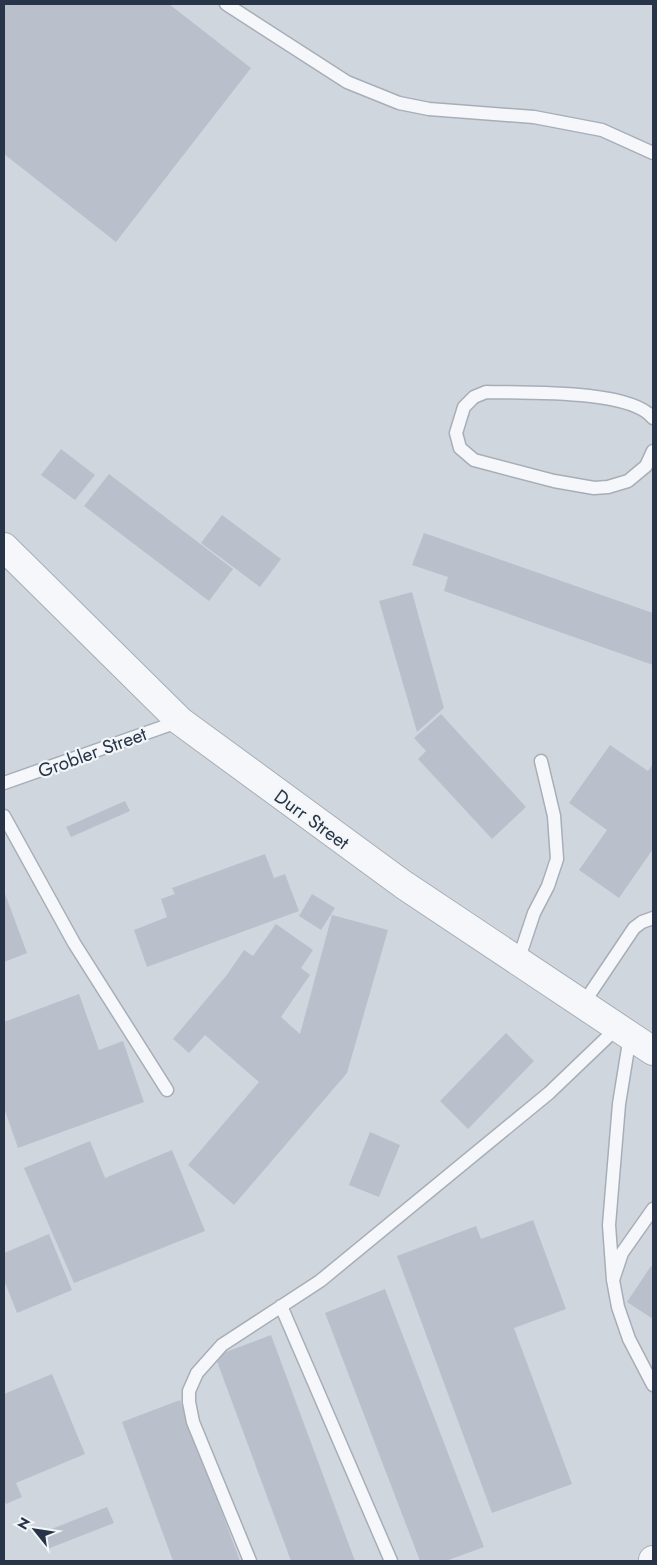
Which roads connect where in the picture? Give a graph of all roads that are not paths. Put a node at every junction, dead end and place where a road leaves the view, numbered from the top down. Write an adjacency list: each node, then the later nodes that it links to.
1 (226, 4): 2 (lane)
2 (653, 153)
3 (653, 418): 4 (lane)
4 (653, 451)
5 (4, 547): 6 (street, Durr Street)
6 (180, 721): 8 (lane, Grobler Street); 11 (street, Durr Street)
7 (541, 761): 11 (lane)
8 (4, 783)
9 (4, 816): 15 (lane)
10 (653, 918): 12 (lane)
11 (518, 961): 12 (street, Durr Street)
12 (583, 1004): 13 (street, Durr Street)
13 (624, 1031): 14 (street, Durr Street); 17 (lane); 18 (lane)
14 (653, 1051)
15 (167, 1090)
16 (653, 1209): 17 (lane)
17 (613, 1280): 19 (lane)
18 (281, 1306): 20 (lane); 21 (lane)
19 (653, 1385)
20 (250, 1561)
21 (392, 1561)

